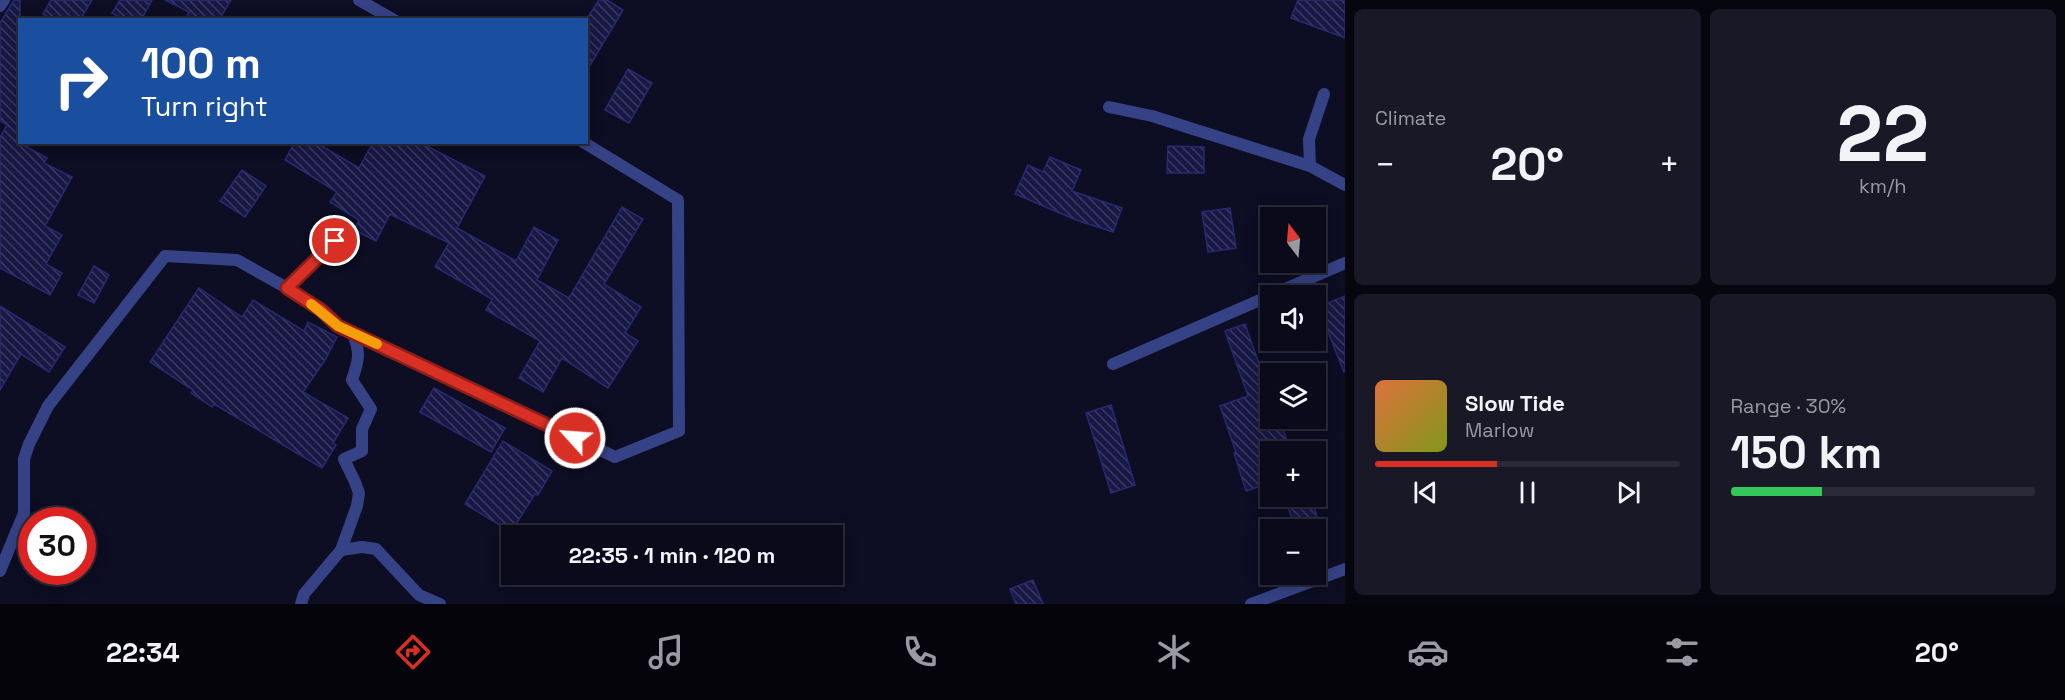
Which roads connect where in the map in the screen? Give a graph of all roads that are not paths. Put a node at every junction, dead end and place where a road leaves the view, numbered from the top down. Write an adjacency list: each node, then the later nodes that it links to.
1 (4, 0): 3 (street)
2 (359, 0): 4 (street)
3 (0, 6)
4 (390, 18)
5 (1324, 94): 8 (street)
6 (1109, 107): 8 (street)
7 (586, 144): 13 (street)
8 (1310, 166): 9 (street)
9 (1345, 185)
10 (335, 241): 12 (street)
11 (1345, 263): 14 (street)
12 (287, 288): 13 (street); 17 (street)
13 (352, 332): 15 (street)
14 (1113, 364)
15 (341, 550): 18 (street); 19 (street)
16 (1345, 569): 20 (street)
17 (0, 571)
18 (301, 604)
19 (440, 604)
20 (1251, 604)

